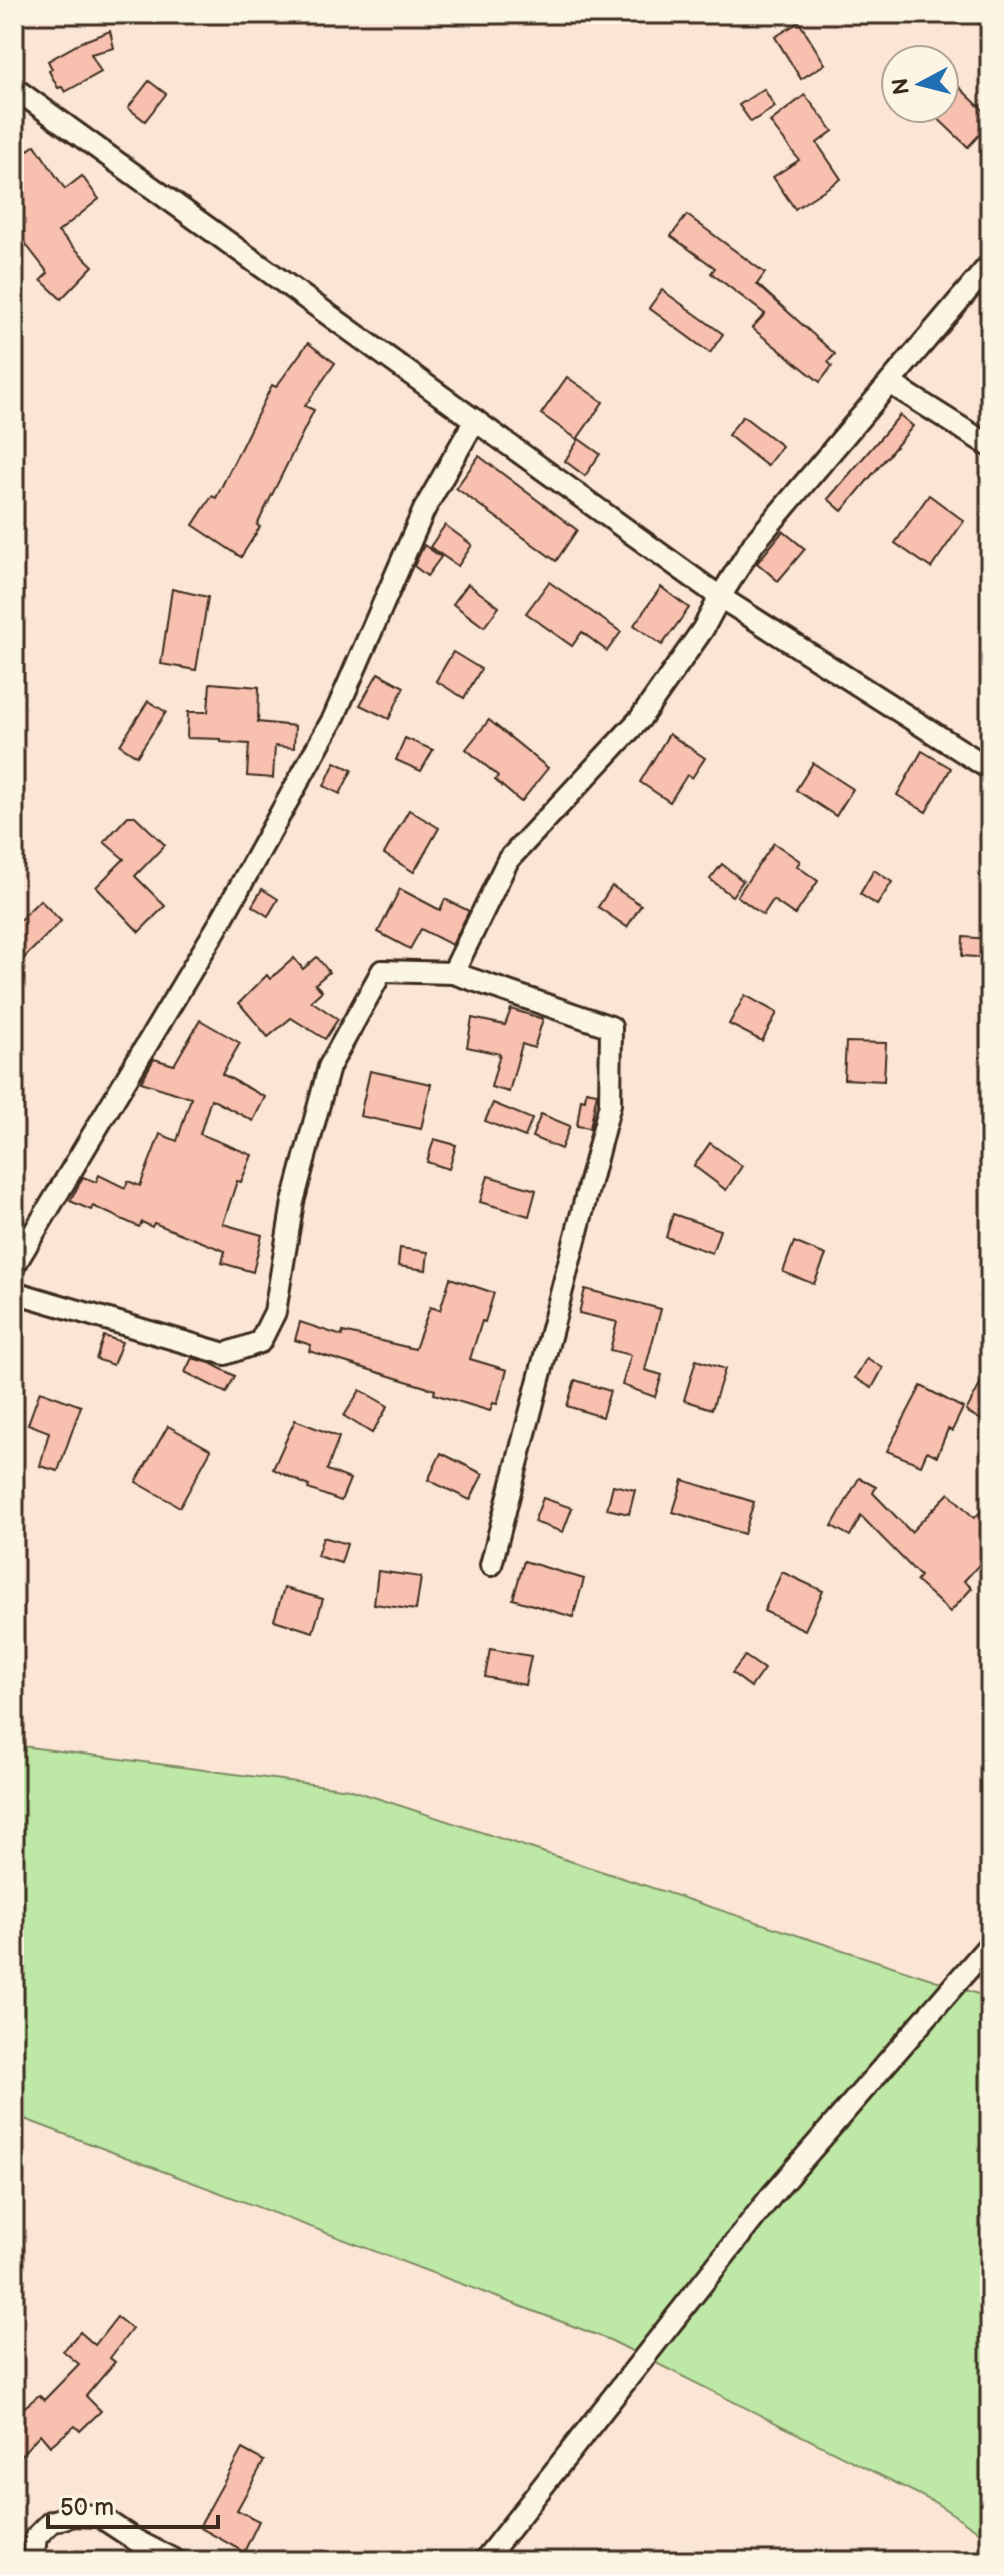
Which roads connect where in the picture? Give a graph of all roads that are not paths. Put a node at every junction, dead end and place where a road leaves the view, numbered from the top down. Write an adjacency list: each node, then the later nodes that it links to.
1 (14, 88): 4 (street)
2 (990, 264): 3 (street)
3 (890, 383): 5 (street); 6 (street)
4 (475, 420): 6 (street); 9 (street)
5 (990, 446)
6 (720, 597): 7 (street); 8 (street)
7 (990, 769)
8 (453, 973): 10 (street); 11 (street)
9 (14, 1266)
10 (14, 1292)
11 (491, 1565)
12 (990, 1944): 15 (street)
13 (33, 2561): 14 (street)
14 (176, 2561)
15 (484, 2561)

